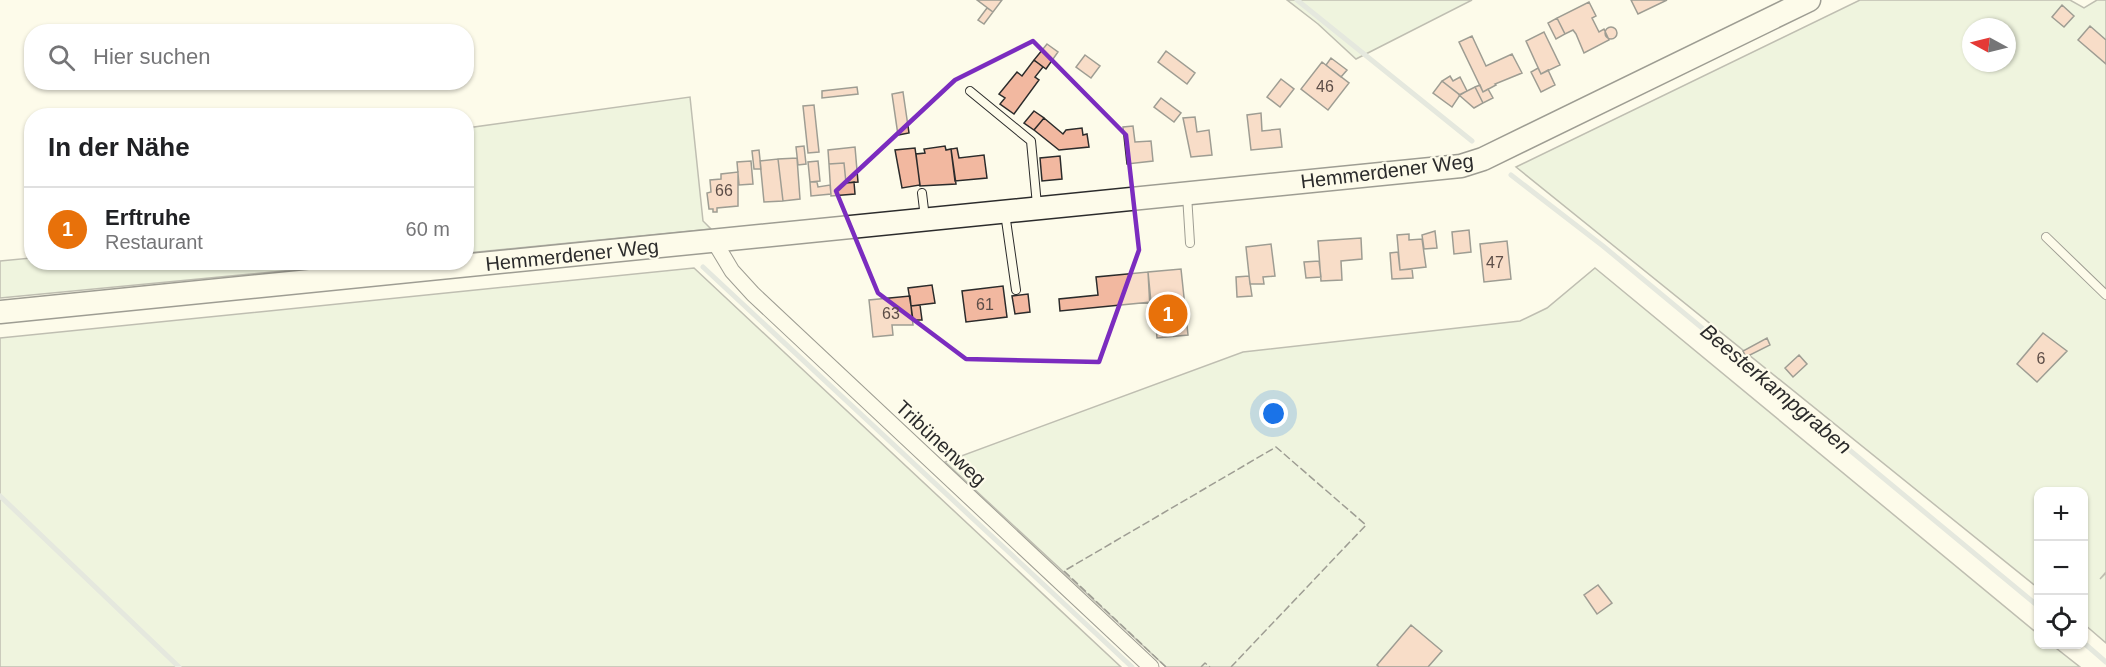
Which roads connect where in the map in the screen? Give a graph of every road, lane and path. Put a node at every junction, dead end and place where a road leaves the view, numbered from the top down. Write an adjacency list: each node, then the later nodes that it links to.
1 (1809, 0): 4 (main road, Hemmerdener Weg)
2 (970, 92): 5 (lane)
3 (922, 193): 7 (lane)
4 (1186, 194): 5 (main road, Hemmerdener Weg); 10 (lane)
5 (1037, 208): 6 (main road, Hemmerdener Weg)
6 (1005, 212): 7 (main road, Hemmerdener Weg); 13 (lane)
7 (925, 219): 9 (main road, Hemmerdener Weg)
8 (2046, 237): 14 (lane)
9 (714, 241): 11 (main road, Hemmerdener Weg); 16 (street, Tribünenweg)
10 (1190, 243)
11 (474, 265)
12 (422, 270): 15 (main road, Hemmerdener Weg)
13 (1016, 290)
14 (2106, 295)
15 (0, 312)
16 (1151, 667)

